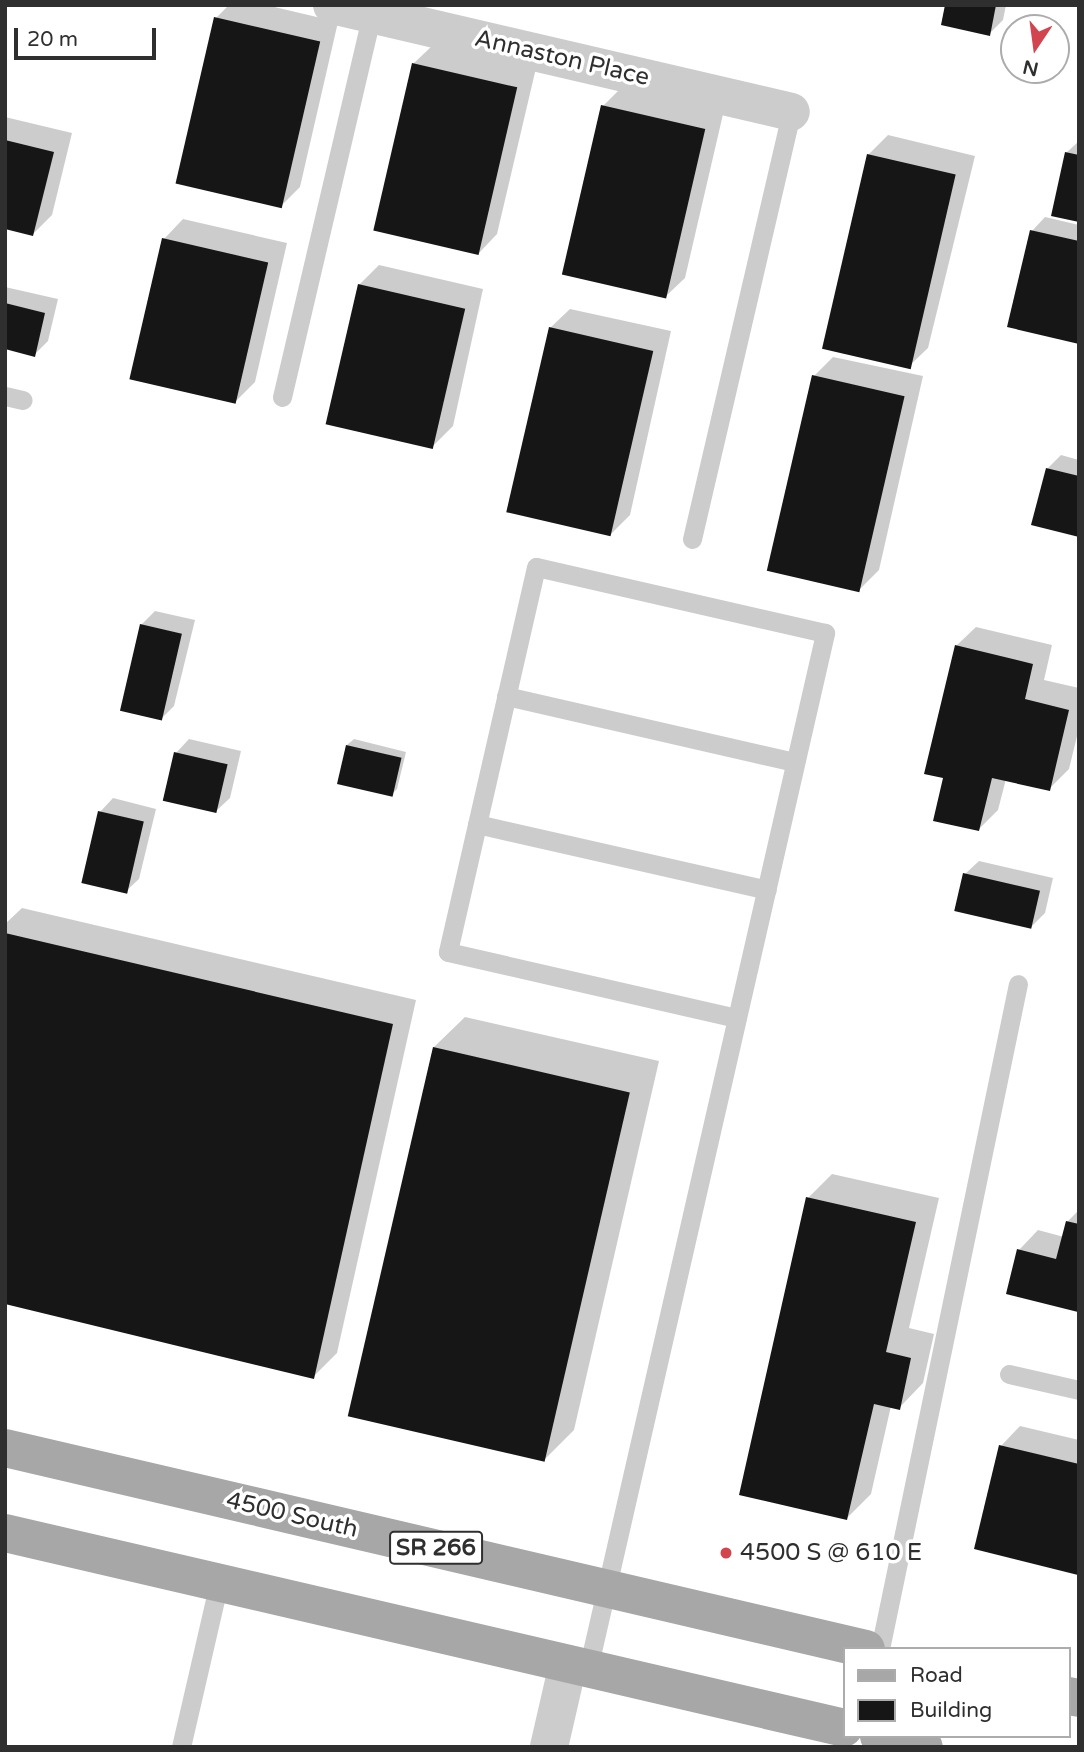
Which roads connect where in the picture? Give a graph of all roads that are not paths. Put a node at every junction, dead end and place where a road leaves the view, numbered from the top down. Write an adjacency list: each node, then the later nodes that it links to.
1 (332, 5): 2 (street, Annaston Place)
2 (372, 14): 3 (street, Annaston Place); 4 (lane)
3 (791, 112): 5 (lane)
4 (282, 397)
5 (692, 539)
6 (506, 696): 7 (lane); 7 (lane); 8 (lane)
7 (795, 762): 9 (lane)
8 (477, 824): 9 (lane); 11 (lane)
9 (766, 890): 11 (lane)
10 (1018, 984): 19 (lane)
11 (737, 1018): 17 (lane)
12 (1009, 1374): 13 (lane)
13 (1079, 1390)
14 (5, 1448): 17 (main road, 4500 South / SR 266)
15 (5, 1533): 16 (main road)
16 (219, 1582): 20 (main road); 23 (lane)
17 (607, 1588): 18 (main road, 4500 South / SR 266); 20 (lane)
18 (858, 1647)
19 (880, 1647)
20 (578, 1667): 21 (main road); 24 (street)
21 (842, 1728)
22 (887, 1738): 25 (main road)
23 (181, 1747)
24 (549, 1747)
25 (924, 1747)

